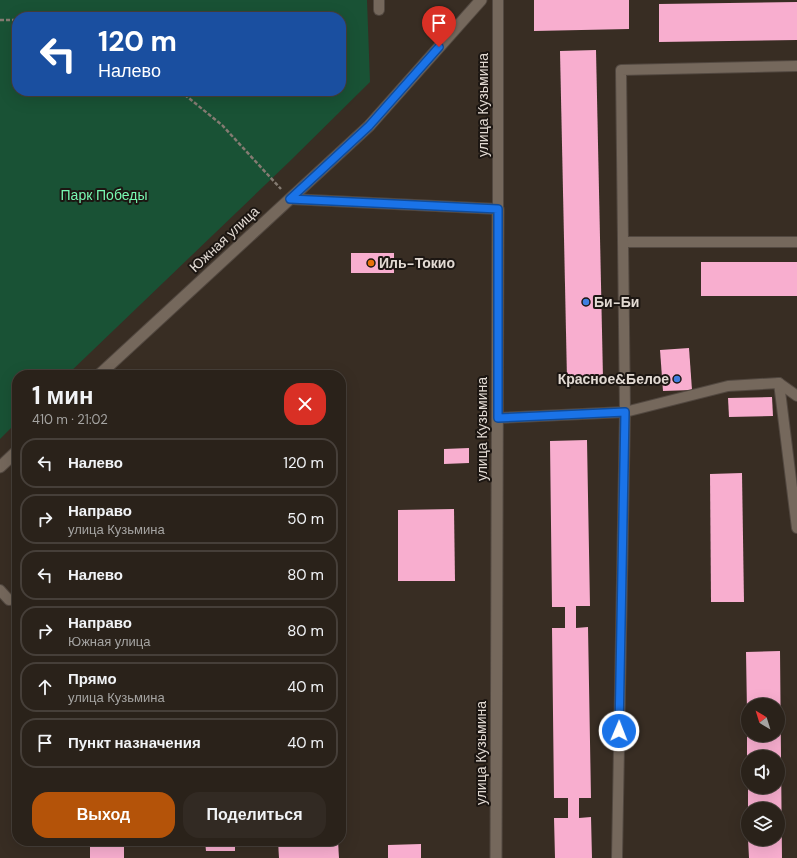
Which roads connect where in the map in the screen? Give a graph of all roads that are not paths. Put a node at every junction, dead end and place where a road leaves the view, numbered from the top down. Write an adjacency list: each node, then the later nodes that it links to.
1 (481, 0): 4 (street, Южная улица)
2 (498, 0): 5 (lane, улица Кузьмина)
3 (797, 66): 6 (lane)
4 (290, 199): 5 (lane); 8 (street, Южная улица)
5 (498, 209): 12 (street, улица Кузьмина)
6 (623, 242): 7 (lane); 11 (lane)
7 (797, 242)
8 (104, 370)
9 (779, 383): 10 (lane); 11 (lane); 15 (lane)
10 (797, 396)
11 (625, 412): 12 (lane); 19 (lane)
12 (498, 418): 18 (street, улица Кузьмина)
13 (12, 456): 14 (street)
14 (0, 467)
15 (797, 528)
16 (0, 590): 17 (lane)
17 (9, 600)
18 (496, 858)
19 (616, 858)

